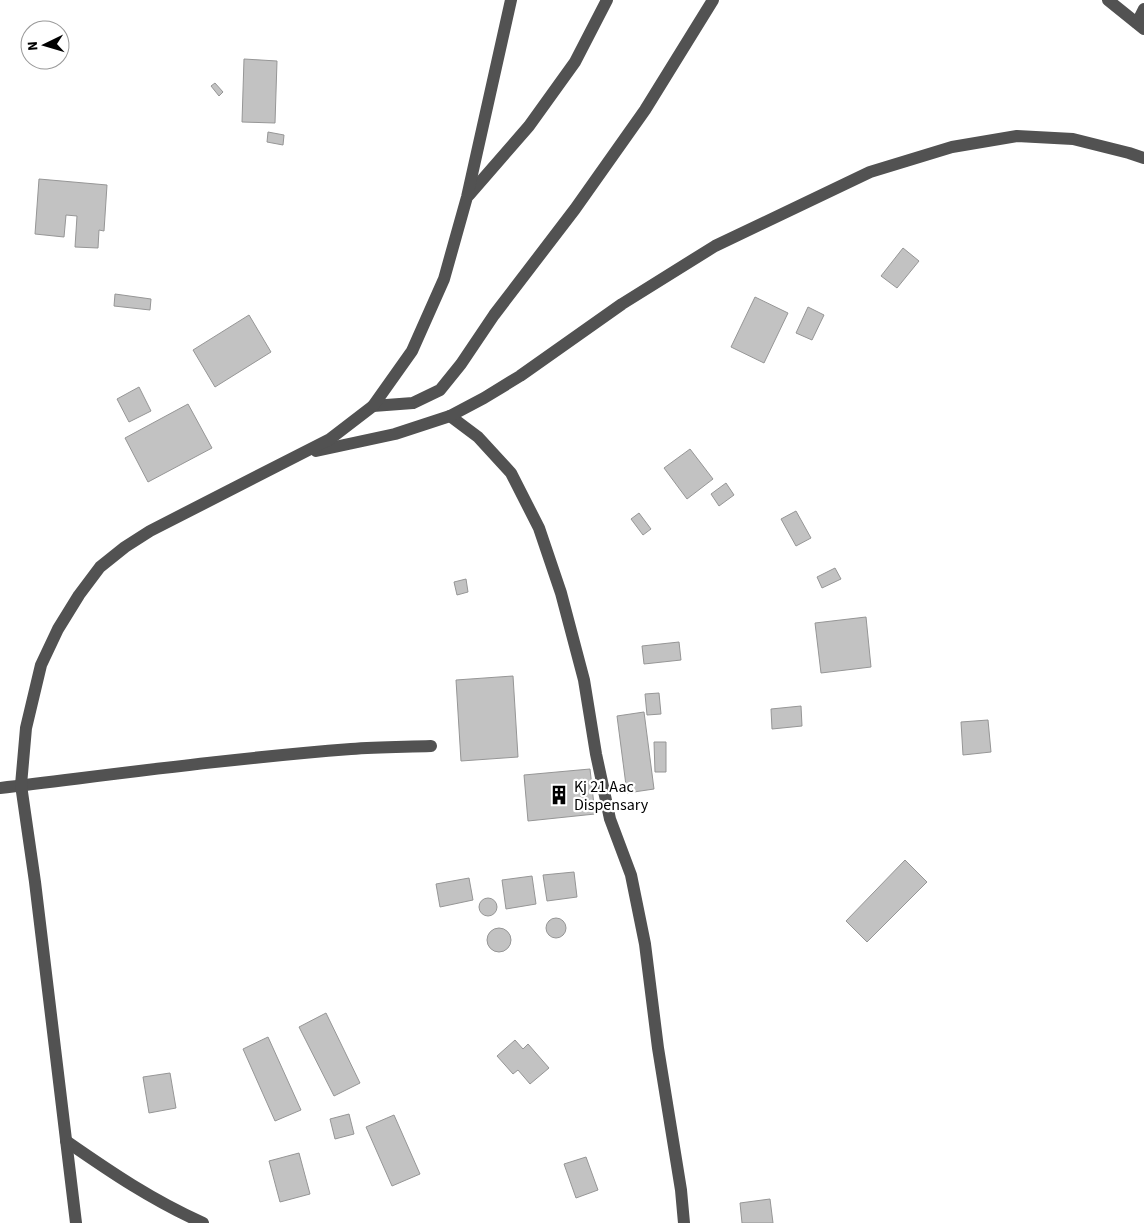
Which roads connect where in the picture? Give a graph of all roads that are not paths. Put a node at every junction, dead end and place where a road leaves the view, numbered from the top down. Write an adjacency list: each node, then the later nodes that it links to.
1 (511, 0): 8 (street)
2 (607, 0): 8 (street)
3 (713, 0): 9 (street)
4 (1108, 0): 6 (street)
5 (1144, 9): 6 (street)
6 (1140, 26)
7 (1144, 158): 10 (street)
8 (467, 197): 9 (street)
9 (373, 406): 11 (street)
10 (450, 416): 11 (street); 18 (street)
11 (301, 454): 13 (street)
12 (431, 746): 13 (street)
13 (21, 785): 14 (street); 15 (street)
14 (0, 788)
15 (66, 1141): 16 (street); 17 (street)
16 (76, 1223)
17 (203, 1223)
18 (684, 1223)

